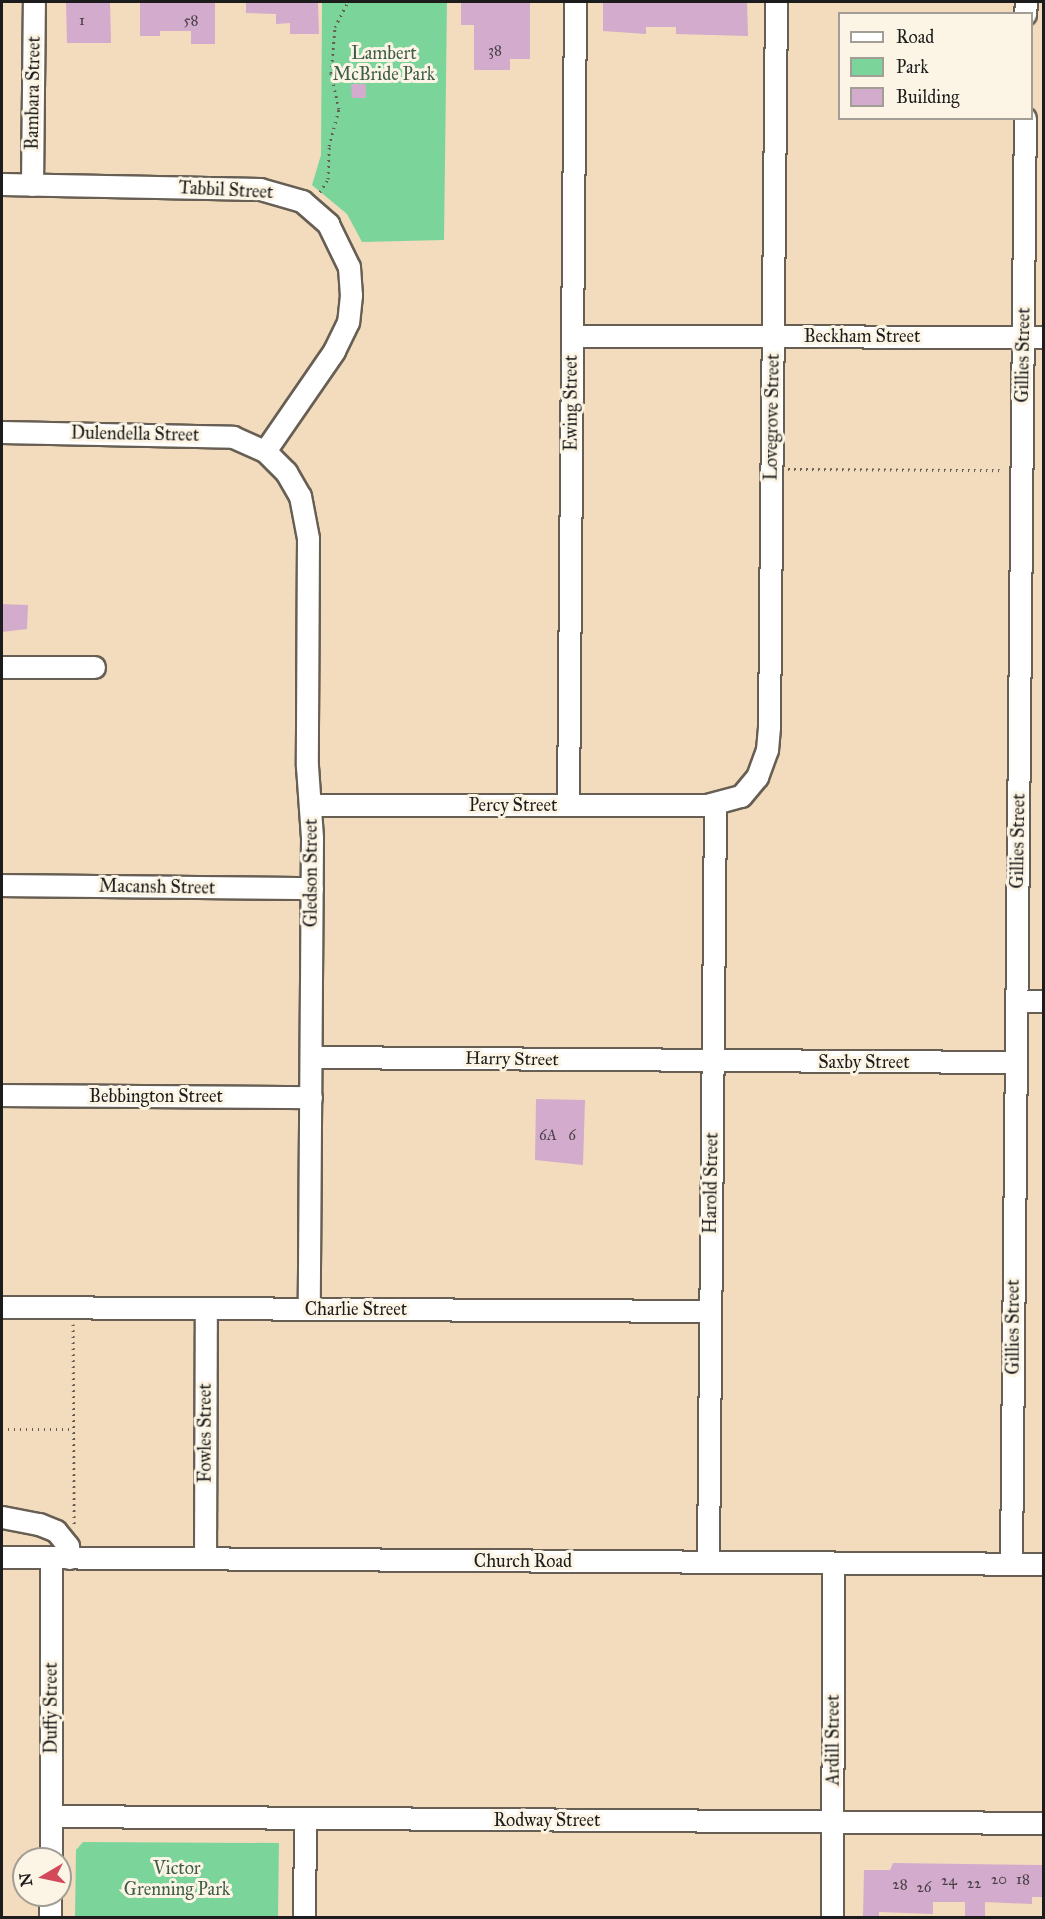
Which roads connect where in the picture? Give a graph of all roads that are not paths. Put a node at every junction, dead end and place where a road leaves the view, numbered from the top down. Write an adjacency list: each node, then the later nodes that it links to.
1 (34, 2): 6 (street, Bambara Street)
2 (575, 2): 8 (street, Ewing Street)
3 (776, 2): 7 (street, Lovegrove Street)
4 (1024, 120): 9 (street, Gillies Street)
5 (2, 184): 6 (street, Tabbil Street)
6 (32, 185): 11 (street, Tabbil Street)
7 (772, 335): 8 (street, Beckham Street); 9 (street, Beckham Street); 16 (street, Lovegrove Street)
8 (572, 336): 15 (street, Ewing Street)
9 (1033, 337): 19 (street, Gillies Street)
10 (2, 432): 11 (street, Dulendella Street)
11 (265, 451): 14 (street, Gledson Street)
12 (2, 667): 13 (street)
13 (94, 667)
14 (310, 805): 15 (street, Percy Street); 18 (street, Gledson Street)
15 (568, 805): 16 (street, Percy Street)
16 (715, 805): 22 (street, Harold Street)
17 (2, 885): 18 (street, Macansh Street)
18 (312, 888): 21 (street, Gledson Street)
19 (1017, 1001): 20 (street); 23 (street, Gillies Street)
20 (1044, 1001)
21 (311, 1057): 22 (street, Harry Street); 25 (street, Gledson Street)
22 (712, 1061): 23 (street, Saxby Street); 29 (street, Harold Street)
23 (1016, 1062): 36 (street, Gillies Street)
24 (2, 1095): 25 (street, Bebbington Street)
25 (310, 1097): 28 (street, Gledson Street)
26 (2, 1307): 27 (street, Charlie Street)
27 (206, 1308): 28 (street, Charlie Street); 33 (street, Fowles Street)
28 (309, 1309): 29 (street, Charlie Street)
29 (710, 1311): 34 (street, Harold Street)
30 (2, 1517): 32 (street)
31 (2, 1557): 32 (street, Church Road)
32 (60, 1558): 33 (street, Church Road); 38 (street, Duffy Street)
33 (205, 1558): 34 (street, Church Road)
34 (708, 1562): 35 (street, Church Road)
35 (833, 1563): 36 (street, Church Road); 40 (street, Ardill Street)
36 (1011, 1564): 37 (street, Church Road)
37 (1044, 1564)
38 (51, 1816): 39 (street, Rodway Street); 42 (street, Duffy Street)
39 (305, 1819): 40 (street, Rodway Street); 43 (street)
40 (832, 1821): 41 (street, Rodway Street); 44 (street, Ardill Street)
41 (1044, 1822)
42 (51, 1847)
43 (304, 1917)
44 (832, 1917)

